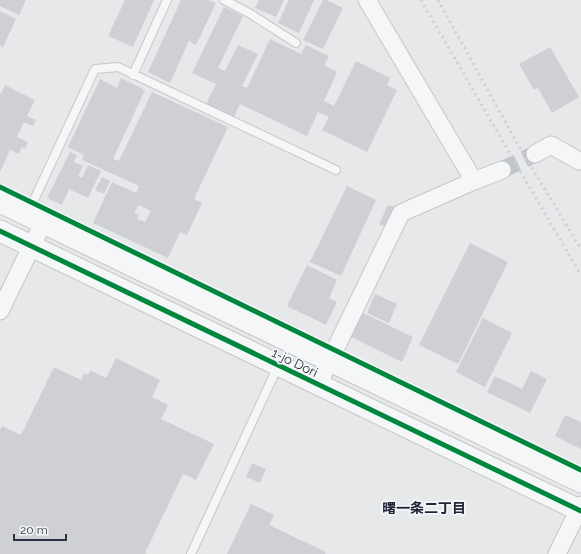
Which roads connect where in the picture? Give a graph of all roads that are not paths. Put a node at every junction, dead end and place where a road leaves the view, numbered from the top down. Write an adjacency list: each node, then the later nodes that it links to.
1 (167, 0): 5 (lane)
2 (224, 0): 4 (lane)
3 (367, 0): 10 (street)
4 (296, 43)
5 (134, 75): 8 (lane); 12 (lane)
6 (535, 154): 7 (street)
7 (581, 160)
8 (336, 170)
9 (502, 170): 10 (street)
10 (474, 181): 16 (street)
11 (0, 202): 12 (street, 1-jo Dori)
12 (35, 219): 14 (street); 16 (street, 1-jo Dori)
13 (0, 231): 14 (street, 1-jo Dori)
14 (31, 247): 15 (street); 17 (street, 1-jo Dori)
15 (0, 311)
16 (330, 362): 18 (street); 19 (street, 1-jo Dori)
17 (278, 366): 18 (street, 1-jo Dori); 21 (lane)
18 (318, 385): 20 (street, 1-jo Dori)
19 (581, 482)
20 (580, 509): 22 (street)
21 (191, 554)
22 (557, 554)

